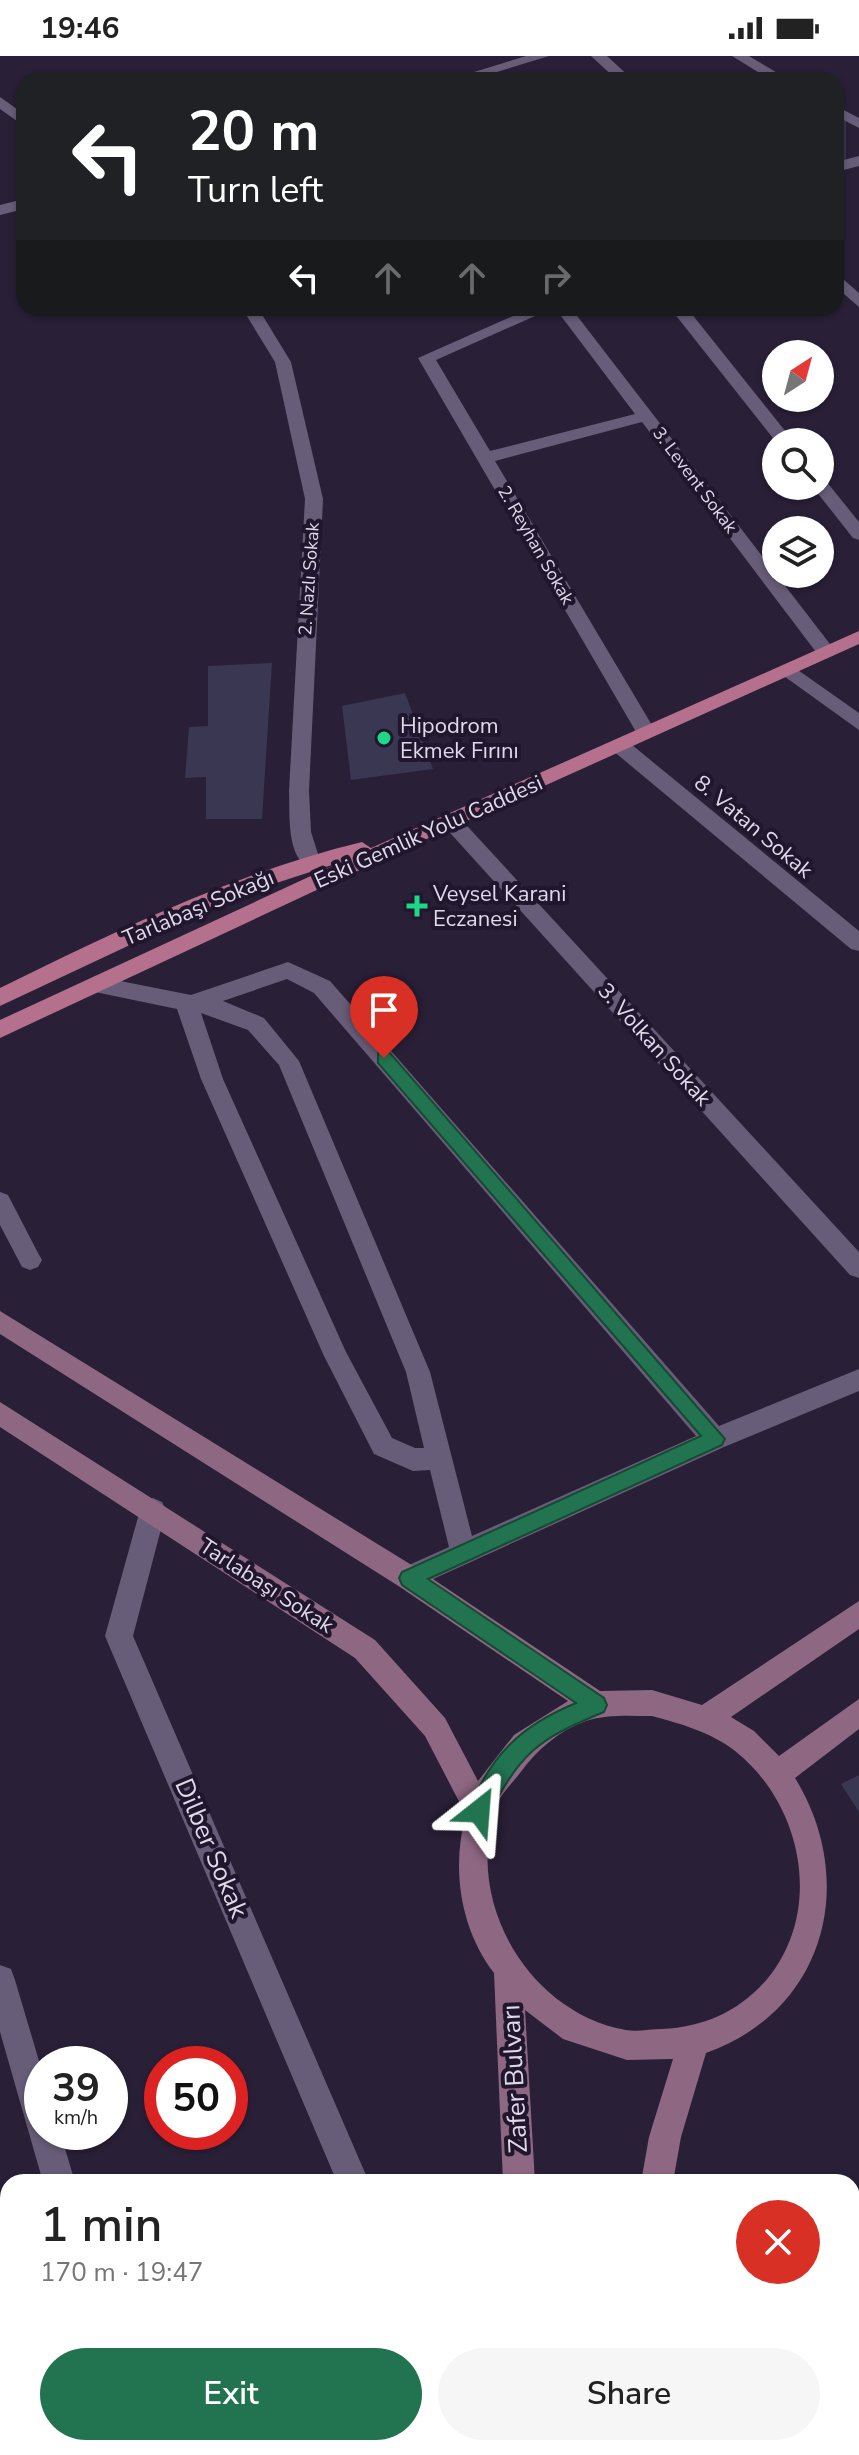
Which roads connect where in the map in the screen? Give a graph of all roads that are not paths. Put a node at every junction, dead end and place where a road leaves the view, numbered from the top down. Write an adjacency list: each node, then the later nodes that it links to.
1 (542, 56): 4 (street)
2 (598, 56): 5 (street)
3 (739, 56): 6 (street)
4 (484, 72)
5 (617, 72)
6 (768, 72)
7 (0, 101): 8 (street)
8 (16, 115)
9 (844, 286): 10 (street)
10 (859, 302)
11 (255, 316): 28 (street, 2. Nazlı Sokak)
12 (526, 316): 17 (street, 2. Reyhan Sokak)
13 (569, 316): 15 (street, 3. Levent Sokak)
14 (684, 316): 16 (street)
15 (646, 416): 17 (street); 21 (street, 3. Levent Sokak)
16 (774, 428)
17 (485, 458): 24 (street, 2. Reyhan Sokak)
18 (832, 500): 19 (street)
19 (859, 534)
20 (859, 637): 21 (main road, Eski Gemlik Yolu Caddesi)
21 (826, 652): 22 (main road, Eski Gemlik Yolu Caddesi)
22 (788, 669): 23 (street); 24 (main road, Eski Gemlik Yolu Caddesi)
23 (859, 723)
24 (646, 732): 25 (main road, Eski Gemlik Yolu Caddesi)
25 (619, 745): 26 (main road, Eski Gemlik Yolu Caddesi); 29 (street, 8. Vatan Sokak)
26 (450, 820): 27 (main road, Eski Gemlik Yolu Caddesi); 36 (street, 3. Volkan Sokak)
27 (404, 841): 28 (main road, Tarlabaşı Sokağı); 30 (main road, Eski Gemlik Yolu Caddesi)
28 (310, 860): 31 (main road, Tarlabaşı Sokağı)
29 (859, 943)
30 (95, 984): 32 (street); 33 (main road, Eski Gemlik Yolu Caddesi)
31 (0, 998)
32 (187, 1005): 40 (street); 41 (street); 41 (street)
33 (0, 1030)
34 (0, 1202): 35 (street)
35 (30, 1260)
36 (859, 1268)
37 (0, 1321): 44 (main road)
38 (859, 1380): 40 (street)
39 (0, 1413): 42 (main road, Tarlabaşı Sokak)
40 (715, 1439): 43 (street)
41 (440, 1458): 43 (street)
42 (153, 1510): 50 (main road, Tarlabaşı Sokak); 57 (street, Dilber Sokak)
43 (464, 1555): 44 (street)
44 (409, 1578): 46 (main road)
45 (859, 1614): 48 (main road)
46 (597, 1705): 48 (main road); 50 (main road)
47 (859, 1712): 49 (main road)
48 (707, 1718): 49 (main road)
49 (776, 1775): 53 (main road)
50 (479, 1811): 51 (main road)
51 (508, 1975): 53 (main road); 58 (main road, Zafer Bulvarı)
52 (0, 1980): 54 (street)
53 (694, 2041): 59 (main road)
54 (24, 2062)
55 (49, 2150): 56 (street)
56 (57, 2174)
57 (350, 2174)
58 (519, 2174)
59 (658, 2174)

